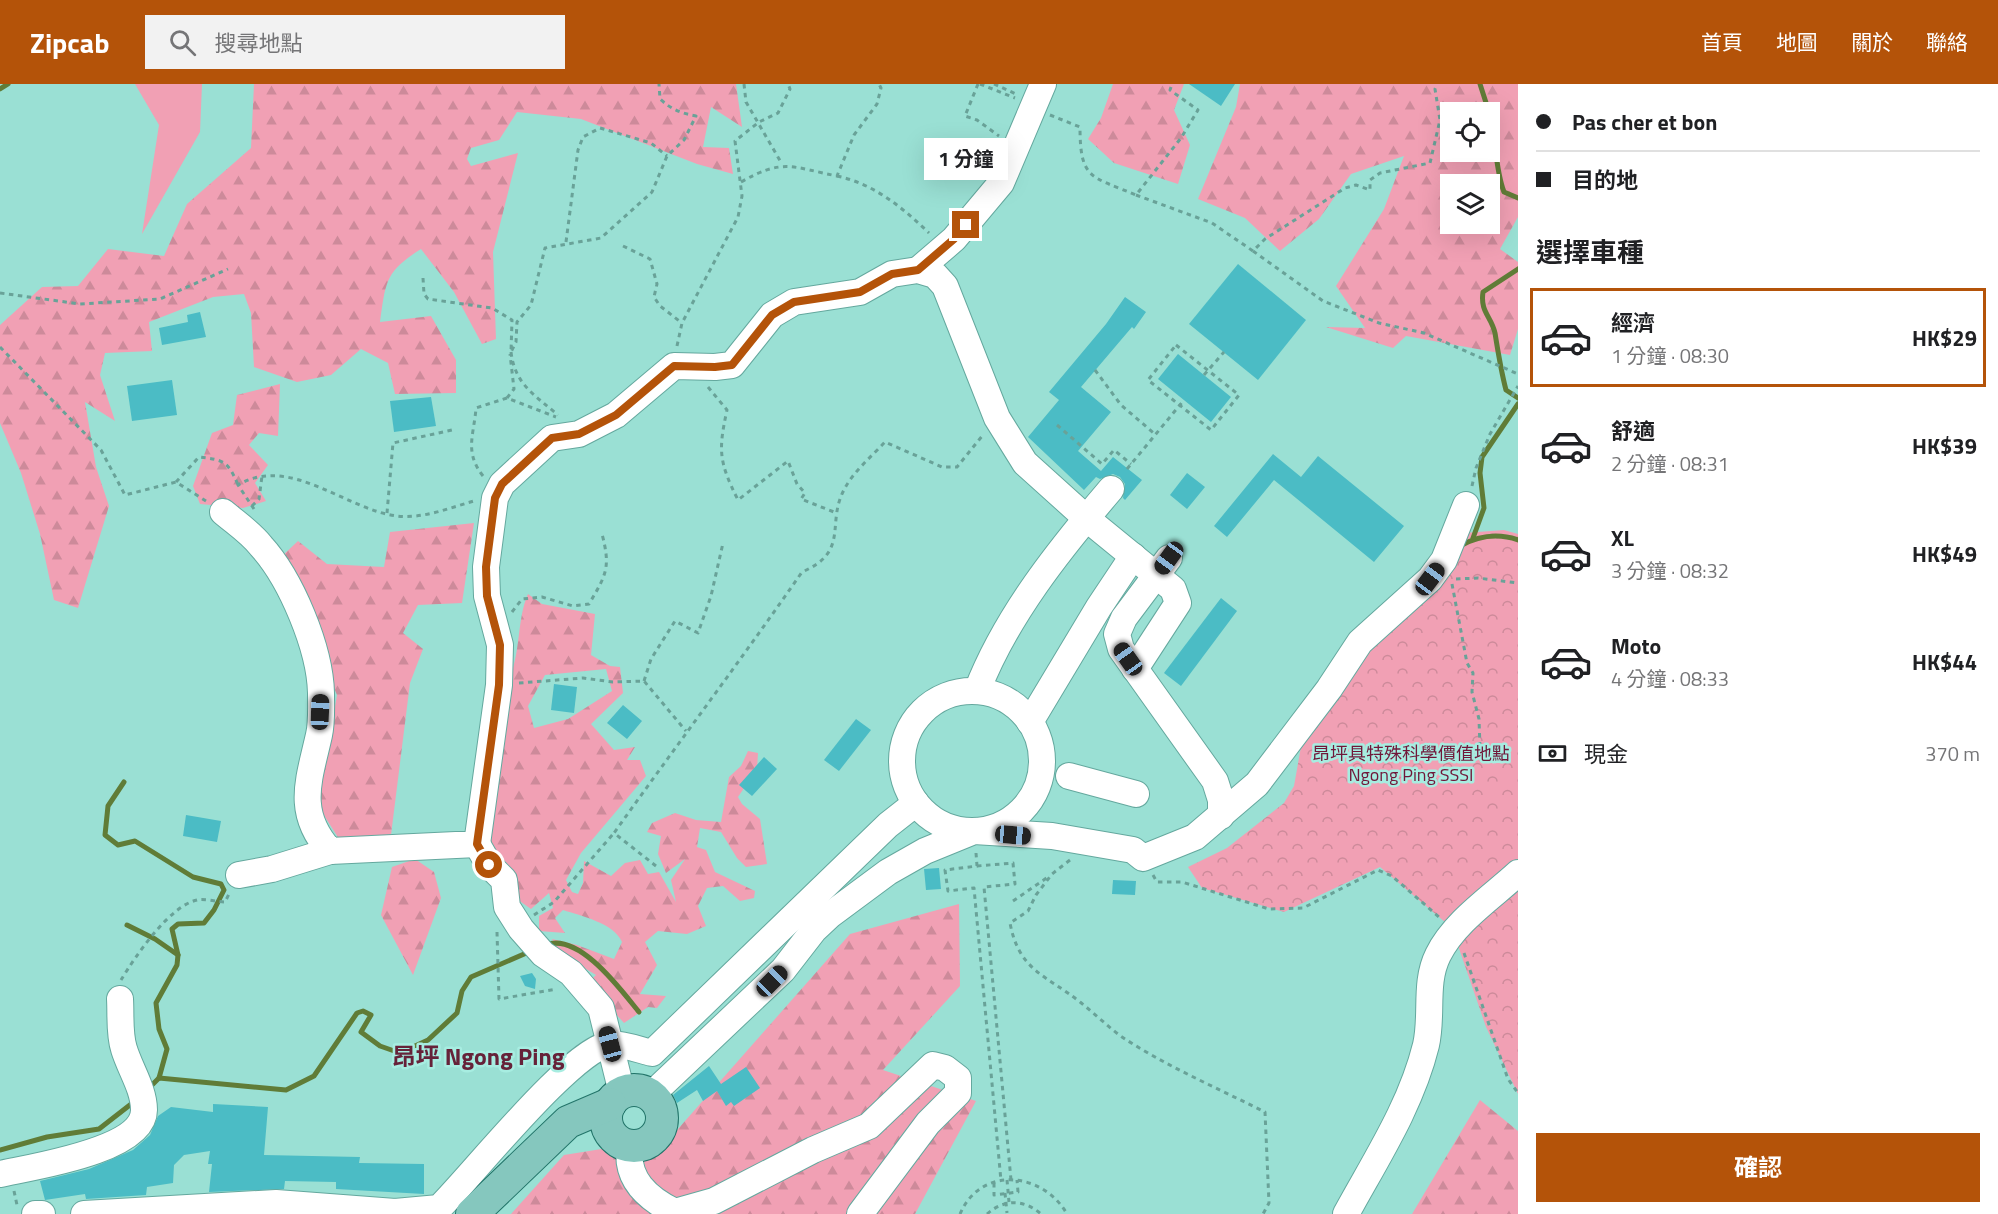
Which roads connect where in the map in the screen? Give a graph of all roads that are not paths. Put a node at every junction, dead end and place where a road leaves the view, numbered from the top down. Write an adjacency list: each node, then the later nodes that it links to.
1 (1043, 84): 2 (street)
2 (918, 270): 6 (street); 17 (street)
3 (1111, 489): 6 (street)
4 (1466, 505): 15 (street)
5 (224, 512): 18 (street)
6 (1086, 518): 7 (street); 10 (street)
7 (1133, 556): 8 (street); 11 (street)
8 (1162, 566): 9 (street); 9 (street)
9 (1135, 669): 15 (street)
10 (977, 691): 11 (street); 14 (street)
11 (1030, 722): 16 (street)
12 (1069, 776): 13 (street)
13 (1136, 794)
14 (916, 803): 16 (street); 22 (street)
15 (1221, 816): 16 (street)
16 (974, 831): 23 (street)
17 (477, 844): 18 (street); 22 (street)
18 (330, 851): 20 (street)
19 (1518, 873): 31 (street)
20 (239, 875)
21 (120, 999): 24 (street)
22 (610, 1044): 23 (street); 25 (street)
23 (624, 1114): 29 (main road); 30 (street)
24 (0, 1173)
25 (200, 1211): 28 (street)
26 (35, 1214): 27 (street)
27 (42, 1214)
28 (84, 1214)
29 (472, 1214)
30 (860, 1214)
31 (1346, 1214)

